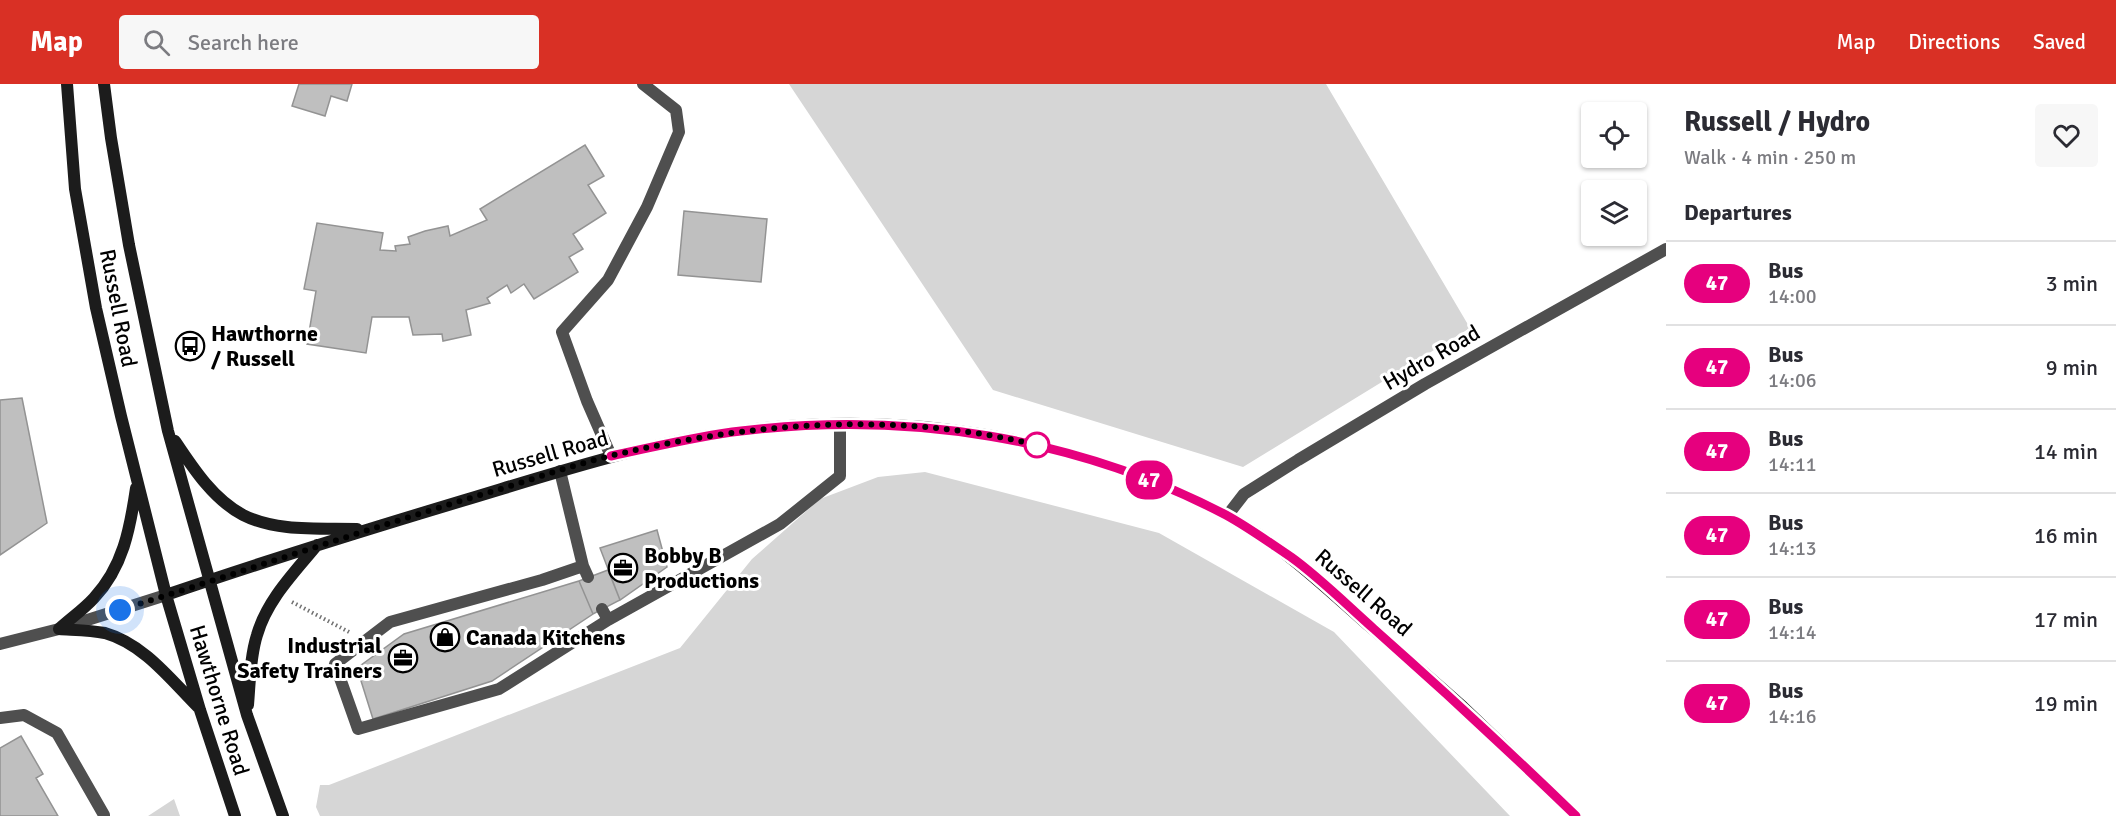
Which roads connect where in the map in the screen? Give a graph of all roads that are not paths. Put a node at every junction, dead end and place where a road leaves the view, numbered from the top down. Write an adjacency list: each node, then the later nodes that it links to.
1 (67, 84): 9 (main road, Russell Road)
2 (104, 84): 6 (main road, Russell Road)
3 (643, 84): 7 (street)
4 (1666, 249): 10 (street, Hydro Road)
5 (840, 424): 7 (main road, Russell Road); 8 (street); 10 (main road, Russell Road)
6 (168, 431): 11 (main road); 13 (main road, Russell Road)
7 (611, 456): 8 (main road, Russell Road)
8 (560, 471): 11 (main road, Russell Road)
9 (137, 480): 14 (main road, Russell Road); 15 (main road)
10 (1227, 516): 23 (main road, Russell Road)
11 (367, 530): 12 (main road, Russell Road)
12 (317, 545): 13 (main road, Russell Road); 18 (main road)
13 (211, 580): 14 (main road, Russell Road); 18 (main road, Hawthorne Road)
14 (166, 595): 15 (street); 17 (main road, Hawthorne Road)
15 (59, 629): 16 (street); 17 (main road)
16 (0, 644)
17 (200, 710): 21 (main road, Hawthorne Road)
18 (248, 715): 22 (main road, Hawthorne Road)
19 (0, 718): 20 (street)
20 (104, 815)
21 (235, 816)
22 (283, 816)
23 (1576, 816)

